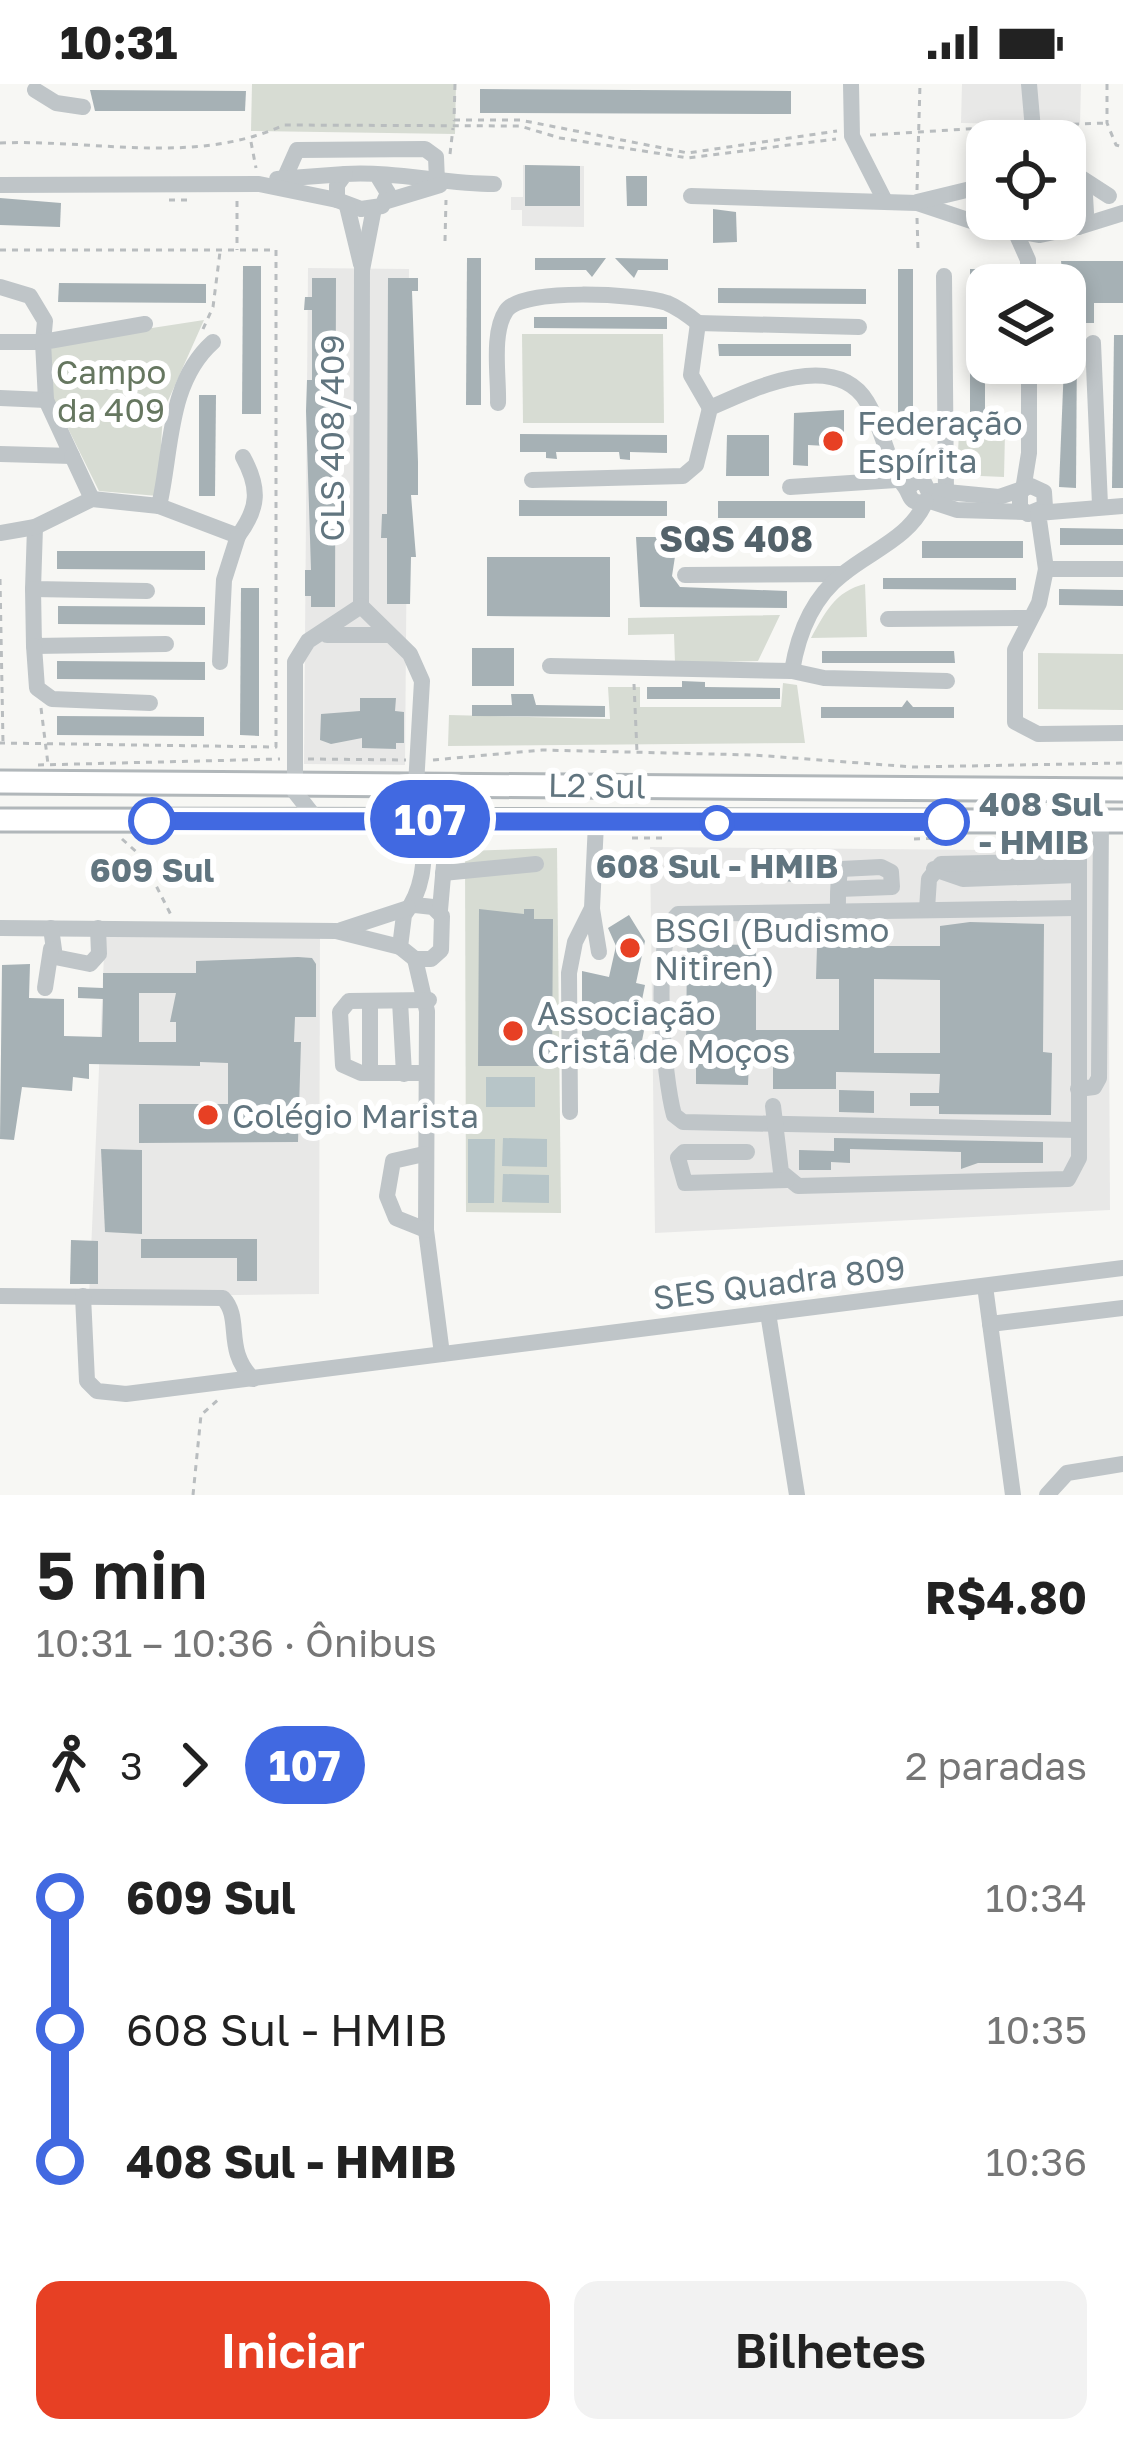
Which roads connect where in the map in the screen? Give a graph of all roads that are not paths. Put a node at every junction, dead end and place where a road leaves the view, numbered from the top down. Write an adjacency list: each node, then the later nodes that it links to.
1 (56, 84): 4 (street)
2 (851, 84): 19 (street)
3 (1029, 84): 6 (street)
4 (33, 87): 5 (street)
5 (83, 107)
6 (1029, 120)
7 (345, 174): 8 (street); 9 (street); 21 (street)
8 (377, 175): 11 (street); 22 (street)
9 (285, 177): 11 (street); 13 (street)
10 (1086, 180): 18 (street)
11 (442, 182): 14 (street); 22 (street)
12 (0, 184): 13 (street)
13 (259, 184): 21 (street)
14 (494, 184)
15 (1086, 187): 18 (street)
16 (966, 188): 20 (street)
17 (691, 196): 19 (street)
18 (1116, 197)
19 (885, 201): 20 (street)
20 (916, 202): 24 (street)
21 (342, 203): 22 (street); 30 (street, CLS 408/409)
22 (380, 204): 30 (street, CLS 408/409)
23 (1123, 213): 25 (street)
24 (966, 219)
25 (1086, 224)
26 (1019, 240): 28 (street)
27 (1038, 240): 28 (street)
28 (1028, 260): 29 (street)
29 (1028, 264)
30 (362, 270): 65 (street, CLS 408/409)
31 (944, 276): 50 (street)
32 (0, 287): 37 (street)
33 (698, 323): 35 (street); 43 (street); 44 (street)
34 (145, 324): 37 (street)
35 (859, 327)
36 (0, 342): 37 (street)
37 (43, 342): 42 (street)
38 (1093, 343): 54 (street)
39 (210, 345): 53 (street)
40 (1028, 384): 52 (street)
41 (0, 398): 42 (street)
42 (46, 400): 46 (street)
43 (498, 403)
44 (710, 408): 48 (street); 50 (street)
45 (0, 454): 46 (street)
46 (72, 456): 51 (street)
47 (244, 457): 58 (street)
48 (532, 480)
49 (790, 488): 50 (street)
50 (919, 491): 52 (street); 61 (street)
51 (92, 499): 53 (street); 56 (street)
52 (1032, 499): 54 (street); 59 (street)
53 (159, 506): 58 (street)
54 (1095, 506): 55 (street)
55 (1123, 506)
56 (34, 527): 57 (street); 63 (street)
57 (0, 533)
58 (238, 536): 72 (street)
59 (1046, 569): 60 (street); 66 (street)
60 (1123, 569)
61 (843, 574): 62 (street); 74 (street)
62 (685, 575)
63 (33, 589): 64 (street); 71 (street)
64 (147, 591)
65 (361, 606): 68 (street); 69 (street)
66 (1030, 618): 67 (street); 77 (street)
67 (887, 619)
68 (320, 635): 69 (street); 83 (street)
69 (387, 635): 82 (street)
70 (166, 644): 71 (street)
71 (34, 646): 76 (street)
72 (220, 662)
73 (550, 666): 74 (street)
74 (791, 671): 75 (street)
75 (947, 681)
76 (149, 703)
77 (1123, 733)
78 (0, 782): 81 (main road, L2 Sul)
79 (521, 784): 80 (main road, L2 Sul); 82 (main road, L2 Sul); 91 (main road)
80 (569, 784): 84 (main road, L2 Sul); 93 (main road)
81 (155, 785): 83 (main road, L2 Sul); 90 (main road)
82 (416, 785): 83 (main road, L2 Sul)
83 (295, 786): 89 (street)
84 (783, 788): 85 (main road, L2 Sul); 95 (main road)
85 (825, 789): 86 (main road, L2 Sul); 96 (main road)
86 (1117, 790): 92 (main road)
87 (436, 819): 89 (main road, L2 Sul); 91 (main road, L2 Sul); 98 (street); 100 (street)
88 (0, 820): 90 (main road, L2 Sul)
89 (317, 820): 90 (main road, L2 Sul)
90 (152, 821)
91 (526, 821): 93 (main road, L2 Sul)
92 (1104, 821): 96 (main road, L2 Sul); 99 (street); 103 (street)
93 (562, 822): 94 (main road, L2 Sul)
94 (596, 823): 95 (main road, L2 Sul); 101 (street)
95 (791, 823): 96 (main road, L2 Sul)
96 (826, 823)
97 (536, 864): 98 (street)
98 (443, 867): 106 (street)
99 (1078, 868): 102 (street); 105 (street)
100 (412, 906): 106 (street); 111 (street); 115 (street)
101 (592, 908): 114 (street); 124 (street)
102 (1076, 908): 103 (street); 105 (street); 123 (street)
103 (1100, 908): 123 (street)
104 (893, 909): 105 (street); 107 (street); 107 (street)
105 (927, 909)
106 (440, 910): 113 (street)
107 (838, 910): 125 (street)
108 (0, 928): 109 (street)
109 (51, 928): 110 (street); 112 (street)
110 (98, 928): 111 (street); 112 (street)
111 (336, 931): 115 (street)
112 (51, 949): 116 (street)
113 (441, 950): 115 (street); 119 (street)
114 (599, 952)
115 (408, 953): 119 (street)
116 (45, 988)
117 (400, 1000): 118 (street); 119 (street); 122 (street)
118 (370, 1001): 120 (street); 120 (street)
119 (427, 1004): 121 (street)
120 (370, 1073): 122 (street)
121 (425, 1073): 122 (street); 128 (street)
122 (404, 1074)
123 (1078, 1089): 126 (street)
124 (570, 1112)
125 (774, 1115): 126 (street); 129 (street)
126 (1079, 1130): 129 (street)
127 (747, 1152): 129 (street)
128 (424, 1154): 130 (street); 130 (street)
129 (787, 1180)
130 (426, 1230): 138 (street)
131 (1123, 1268): 132 (street, SES Quadra 809)
132 (986, 1286): 136 (street, SES Quadra 809); 137 (street)
133 (0, 1296): 134 (street)
134 (83, 1297): 139 (street); 141 (street, SES Quadra 809)
135 (1123, 1308): 137 (street)
136 (768, 1313): 138 (street, SES Quadra 809); 143 (street)
137 (990, 1324): 144 (street)
138 (442, 1354): 140 (street, SES Quadra 809)
139 (235, 1361): 140 (street); 141 (street)
140 (246, 1380): 141 (street, SES Quadra 809)
141 (217, 1384)
142 (1123, 1464): 145 (street)
143 (796, 1495)
144 (1013, 1495)
145 (1047, 1495)

